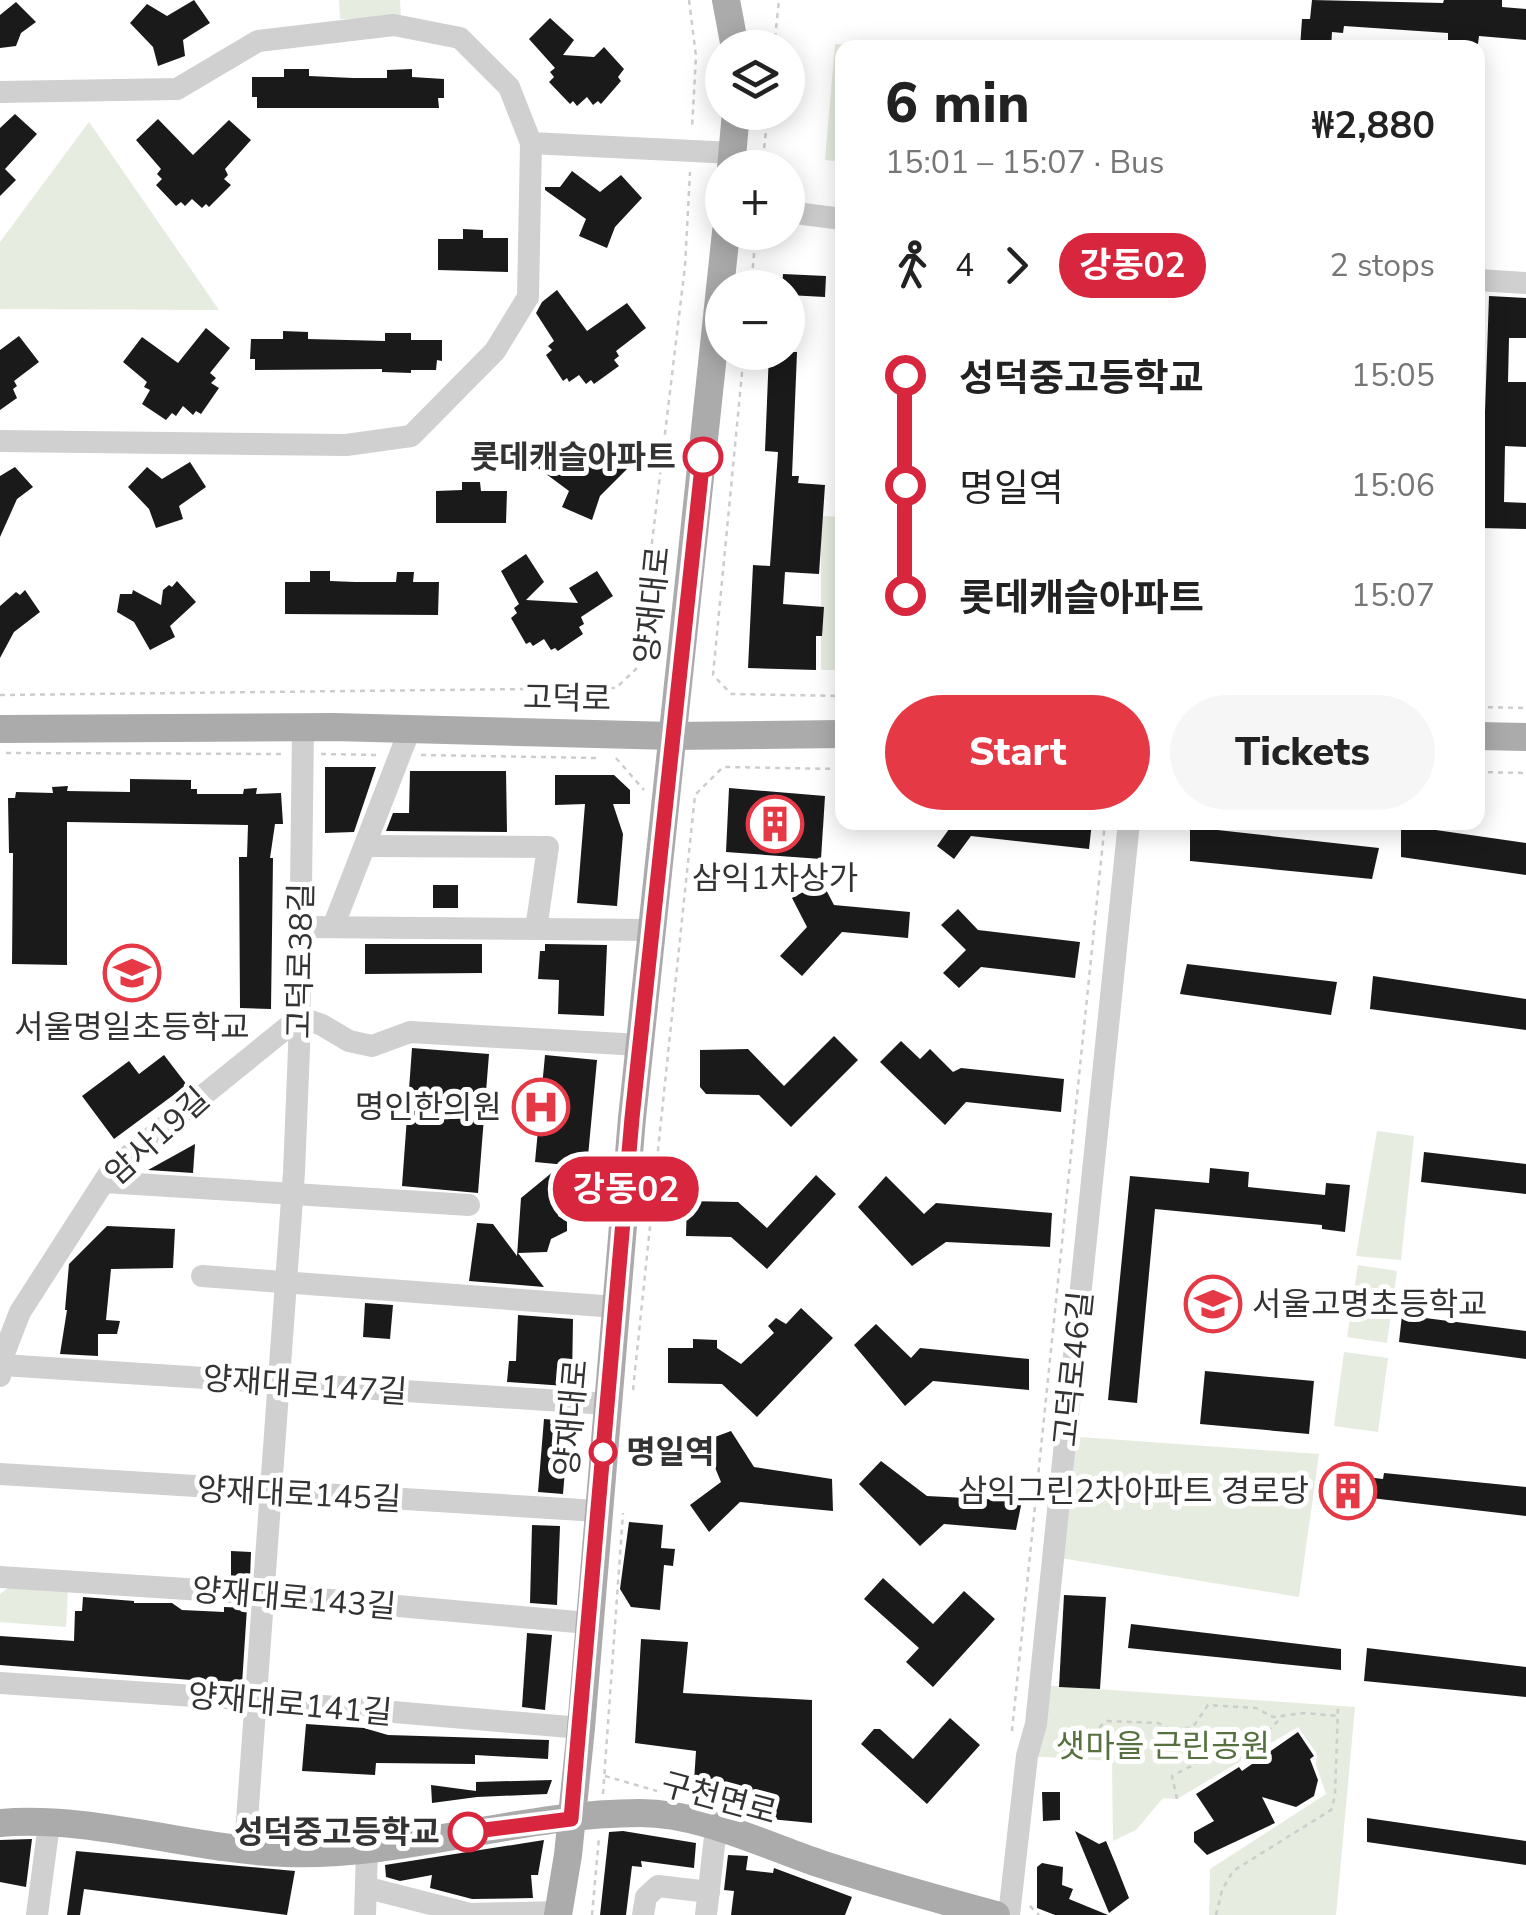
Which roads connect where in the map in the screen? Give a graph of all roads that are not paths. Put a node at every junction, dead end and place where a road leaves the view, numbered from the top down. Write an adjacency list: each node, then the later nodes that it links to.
1 (726, 0): 2 (main road)
2 (732, 30)
3 (0, 92): 4 (street)
4 (531, 143): 5 (street); 11 (street)
5 (705, 155)
6 (805, 214): 7 (street)
7 (835, 218)
8 (724, 250): 16 (main road, 양재대로)
9 (1485, 280): 10 (street)
10 (1526, 283)
11 (0, 441)
12 (303, 727): 13 (main road, 고덕로); 14 (main road, 고덕로); 21 (street, 고덕로38길)
13 (0, 729)
14 (410, 729): 16 (main road, 고덕로); 20 (street)
15 (835, 734): 16 (main road, 고덕로)
16 (672, 736): 24 (main road, 양재대로)
17 (1485, 736): 18 (main road)
18 (1526, 737)
19 (1128, 830): 59 (street, 고덕로46길)
20 (365, 846): 22 (street); 23 (street)
21 (301, 927): 22 (street); 25 (street, 고덕로38길)
22 (333, 928): 23 (street)
23 (536, 930): 24 (street)
24 (652, 930): 26 (main road, 양재대로)
25 (300, 1017): 26 (street); 27 (street, 암사19길); 28 (street, 고덕로38길)
26 (640, 1045): 32 (main road, 양재대로)
27 (104, 1182): 28 (street); 33 (street, 암사19길)
28 (293, 1195): 29 (street); 31 (street, 고덕로38길)
29 (469, 1205)
30 (202, 1276): 31 (street)
31 (287, 1282): 32 (street); 35 (street, 고덕로38길)
32 (616, 1306): 36 (main road, 양재대로)
33 (10, 1314): 34 (street, 암사19길)
34 (1, 1370): 35 (street, 양재대로147길)
35 (280, 1383): 36 (street, 양재대로147길); 38 (street, 고덕로38길)
36 (620, 1400): 39 (main road, 양재대로)
37 (0, 1474): 38 (street, 양재대로145길)
38 (272, 1493): 39 (street, 양재대로145길); 41 (street, 고덕로38길)
39 (610, 1509): 42 (main road, 양재대로)
40 (0, 1577): 41 (street, 양재대로143길)
41 (263, 1594): 42 (street, 양재대로143길); 44 (street, 고덕로38길)
42 (588, 1623): 45 (main road, 양재대로)
43 (0, 1683): 44 (street, 양재대로141길)
44 (254, 1700): 45 (street, 양재대로141길); 50 (street, 고덕로38길)
45 (580, 1728): 46 (main road, 양재대로)
46 (571, 1819): 49 (main road, 구천면로); 51 (main road, 구천면로); 54 (main road, 양재대로)
47 (0, 1822): 48 (main road, 구천면로)
48 (48, 1824): 50 (main road, 구천면로); 55 (street)
49 (716, 1828): 53 (street); 58 (main road, 구천면로)
50 (245, 1848): 51 (main road, 구천면로)
51 (367, 1851): 52 (street)
52 (368, 1888): 54 (street); 56 (street)
53 (708, 1903): 57 (street)
54 (558, 1914)
55 (37, 1915)
56 (365, 1915)
57 (643, 1915)
58 (996, 1915)
59 (1009, 1915)

